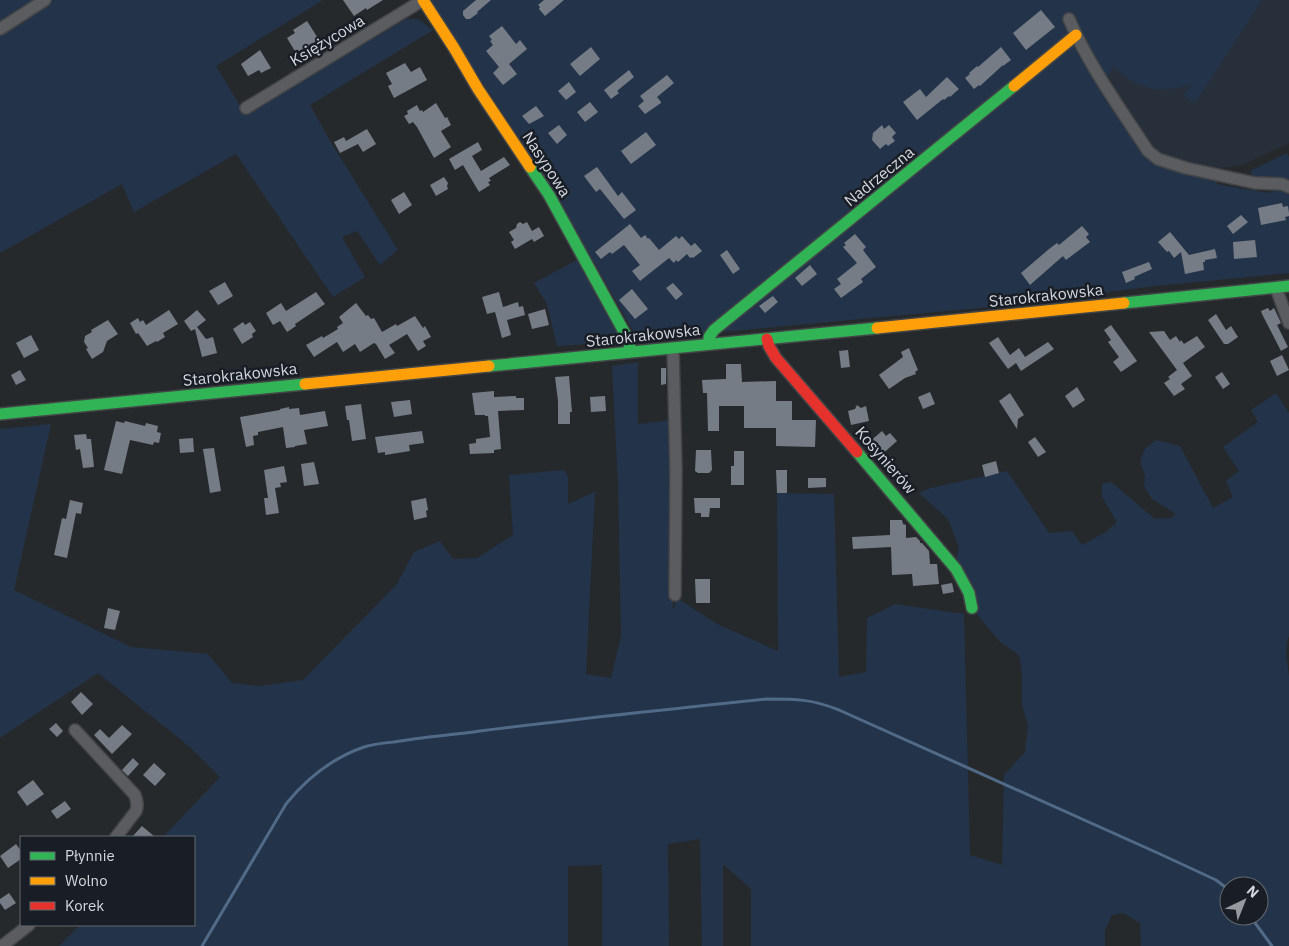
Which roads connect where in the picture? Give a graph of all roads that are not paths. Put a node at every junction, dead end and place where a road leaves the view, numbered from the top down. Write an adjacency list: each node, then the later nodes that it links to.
1 (45, 0): 4 (street)
2 (423, 0): 6 (street, Księżycowa); 14 (street, Nasypowa)
3 (1069, 19): 5 (street)
4 (0, 29)
5 (1076, 35): 7 (street); 12 (street, Nadrzeczna)
6 (246, 108)
7 (1289, 187)
8 (1289, 286): 9 (street, Starokrakowska)
9 (1276, 288): 10 (street); 11 (street, Starokrakowska)
10 (1289, 323)
11 (767, 339): 12 (street, Starokrakowska); 17 (street, Kosynierów)
12 (709, 344): 13 (street, Starokrakowska)
13 (673, 348): 14 (street, Starokrakowska); 16 (street)
14 (631, 352): 15 (street, Starokrakowska)
15 (0, 414)
16 (675, 595)
17 (972, 608)
18 (74, 730): 19 (street)
19 (117, 836)
20 (28, 926): 21 (street)
21 (2, 946)

